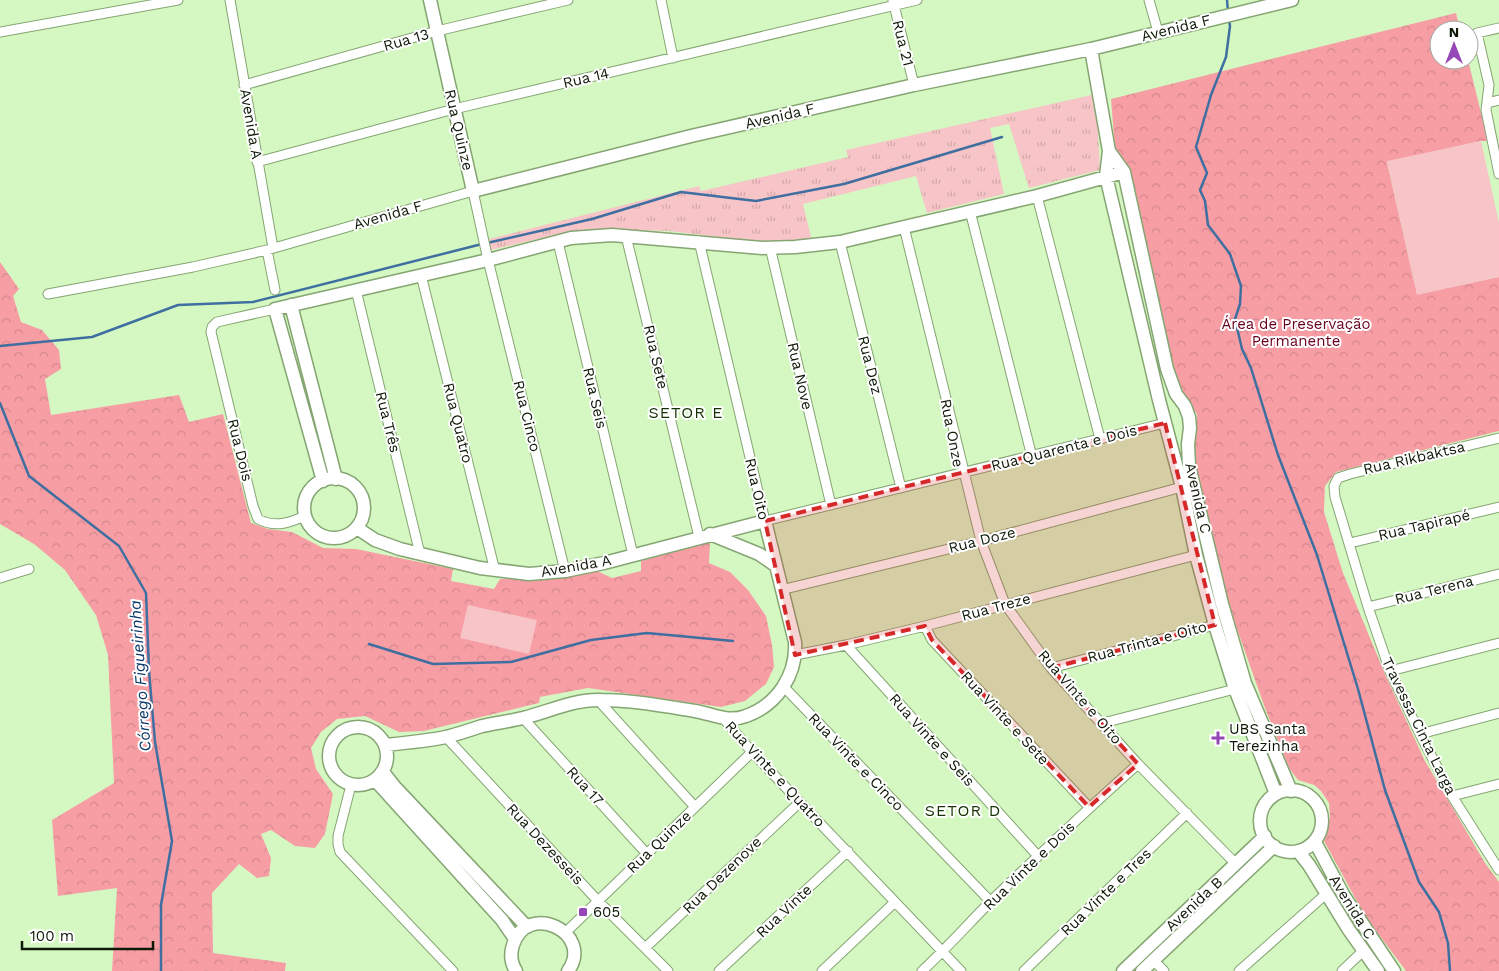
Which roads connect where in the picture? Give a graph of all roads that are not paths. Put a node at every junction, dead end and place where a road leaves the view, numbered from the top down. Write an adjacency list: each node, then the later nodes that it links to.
1 (178, 0): 13 (street)
2 (430, 0): 12 (street, Rua Quinze)
3 (568, 0): 12 (street, Rua 13)
4 (661, 0): 16 (street)
5 (917, 0): 10 (street, Rua 14)
6 (1149, 0): 14 (street)
7 (1292, 0): 9 (street, Avenida F)
8 (233, 1): 17 (street, Avenida A)
9 (1277, 2): 14 (street, Avenida F)
10 (893, 3): 16 (street, Rua 14); 18 (street, Rua 21)
11 (1499, 28): 20 (street)
12 (437, 31): 17 (street, Rua 13); 21 (street, Rua Quinze)
13 (0, 32)
14 (1158, 32): 15 (street, Avenida F)
15 (1091, 50): 18 (street, Avenida F); 22 (street)
16 (673, 58): 21 (street, Rua 14)
17 (244, 85): 23 (street, Avenida A)
18 (914, 85): 27 (street, Avenida F)
19 (1499, 100): 20 (street)
20 (1487, 103): 24 (street)
21 (454, 109): 23 (street, Rua 14); 27 (street, Rua Quinze)
22 (1109, 151): 25 (street); 26 (street)
23 (257, 162): 36 (street, Avenida A)
24 (1498, 170)
25 (1124, 172): 26 (street); 44 (street, Avenida C)
26 (1106, 176): 28 (street); 45 (street, Avenida C)
27 (473, 191): 36 (street, Avenida F); 37 (street, Rua Quinze)
28 (1037, 196): 29 (street); 48 (street)
29 (970, 211): 30 (street); 49 (street)
30 (904, 227): 34 (street); 50 (street, Rua Onze)
31 (626, 236): 32 (street); 33 (street); 60 (street, Rua Sete)
32 (699, 241): 35 (street); 58 (street, Rua Oito)
33 (558, 242): 37 (street); 64 (street, Rua Seis)
34 (840, 242): 35 (street); 54 (street, Rua Dez)
35 (770, 247): 55 (street, Rua Nove)
36 (270, 249): 39 (street, Avenida A); 41 (street, Avenida F)
37 (487, 254): 38 (street); 69 (street, Rua Cinco)
38 (421, 276): 40 (street); 68 (street, Rua Quatro)
39 (275, 290)
40 (356, 290): 42 (street); 63 (street, Rua Três)
41 (48, 294)
42 (291, 305): 43 (street); 51 (street)
43 (275, 309): 51 (street); 57 (street, Rua Dois)
44 (1181, 402): 45 (street); 46 (street, Avenida C)
45 (1165, 424): 46 (street); 48 (street, Rua Quarenta e Dois); 53 (street, Avenida C)
46 (1190, 431): 97 (street, Avenida C)
47 (1499, 438): 52 (street, Rua Rikbaktsa)
48 (1100, 440): 49 (street, Rua Quarenta e Dois)
49 (1032, 457): 50 (street, Rua Quarenta e Dois)
50 (964, 472): 54 (street, Rua Onze); 61 (street, Rua Vinte e Oito)
51 (329, 480): 57 (street); 59 (street)
52 (1334, 486): 62 (street, Travessa Cinta Larga)
53 (1182, 487): 61 (street, Rua Doze); 65 (street, Avenida C)
54 (900, 488): 55 (street, Rua Onze)
55 (831, 505): 58 (street, Rua Onze)
56 (1499, 507): 62 (street, Rua Tapirapé)
57 (305, 516): 59 (street)
58 (765, 521): 60 (street, Avenida A); 66 (street, Rua Oito)
59 (357, 528): 63 (street, Avenida A)
60 (704, 536): 64 (street, Avenida A); 66 (street)
61 (981, 541): 72 (street, Rua Doze); 73 (street, Rua Vinte e Oito)
62 (1350, 543): 74 (street, Travessa Cinta Larga)
63 (420, 554): 68 (street, Avenida A)
64 (632, 555): 69 (street, Avenida A)
65 (1196, 556): 73 (street, Rua Treze); 75 (street, Avenida C)
66 (775, 566): 72 (street, Rua Oito)
67 (29, 568): 71 (street)
68 (495, 571): 69 (street, Avenida A)
69 (565, 571)
70 (1499, 574): 74 (street, Rua Terena)
71 (0, 578)
72 (781, 590): 79 (street, Rua Oito)
73 (1005, 604): 76 (street, Rua Treze); 80 (street, Rua Vinte e Oito)
74 (1368, 607): 81 (street, Travessa Cinta Larga)
75 (1215, 625): 80 (street, Rua Trinta e Oito); 83 (street, Avenida C)
76 (925, 626): 78 (street, Rua Treze); 102 (street, Rua Vinte e Sete)
77 (1499, 643): 81 (street)
78 (846, 645): 79 (street, Rua Treze); 112 (street, Rua Vinte e Seis)
79 (795, 654): 82 (street, Rua Oito)
80 (1051, 668): 88 (street, Rua Vinte e Oito)
81 (1390, 670): 89 (street, Travessa Cinta Larga)
82 (784, 687): 87 (street, Rua Oito); 118 (street, Rua Vinte e Cinco)
83 (1235, 690): 88 (street); 98 (street, Avenida C)
84 (598, 700): 86 (street, Rua Vinte e Quatro); 87 (street, Rua Vinte e Quatro); 101 (street)
85 (1499, 713): 89 (street)
86 (523, 718): 90 (street, Rua Vinte e Quatro); 110 (street, Rua 17)
87 (724, 719): 92 (street, Rua Vinte e Quatro)
88 (1103, 723): 93 (street, Rua Vinte e Oito)
89 (1420, 734): 99 (street, Travessa Cinta Larga)
90 (446, 737): 91 (street, Rua Vinte e Quatro); 116 (street, Rua Dezesseis)
91 (385, 745): 94 (street); 96 (street)
92 (752, 752): 100 (street, Rua Vinte e Quatro); 101 (street, Rua Quinze)
93 (1138, 764): 102 (street, Rua Vinte e Dois); 103 (street, Rua Vinte e Oito)
94 (379, 776): 96 (street); 119 (street); 121 (street)
95 (1499, 784): 99 (street)
96 (351, 785): 127 (street)
97 (1291, 791): 98 (street); 105 (street)
98 (1276, 794): 104 (street)
99 (1452, 796): 111 (street, Travessa Cinta Larga)
100 (800, 802): 107 (street, Rua Vinte e Quatro); 122 (street, Rua Dezenove)
101 (695, 807): 110 (street, Rua Quinze)
102 (1090, 807): 112 (street, Rua Vinte e Dois)
103 (1187, 813): 113 (street, Rua Vinte e Oito); 134 (street, Rua Vinte e Tres)
104 (1265, 836): 106 (street); 113 (street, Avenida B)
105 (1314, 842): 108 (street); 141 (street, Avenida C)
106 (1274, 846): 108 (street); 125 (street, Avenida B)
107 (848, 851): 117 (street, Rua Vinte e Quatro); 130 (street, Rua Vinte)
108 (1298, 851): 115 (street, Avenida C)
109 (1499, 853): 111 (street)
110 (647, 854): 116 (street, Rua Quinze)
111 (1489, 855): 114 (street, Travessa Cinta Larga)
112 (1038, 856): 118 (street, Rua Vinte e Dois)
113 (1236, 864): 135 (street, Avenida B)
114 (1499, 870)
115 (1326, 894): 123 (street, Avenida C); 138 (street)
116 (598, 901): 120 (street, Rua Quinze); 122 (street, Rua Dezesseis)
117 (895, 902): 124 (street, Rua Vinte e Quatro); 131 (street)
118 (990, 902): 124 (street, Rua Vinte e Dois)
119 (527, 927): 120 (street); 121 (street)
120 (565, 933): 126 (street)
121 (515, 939): 128 (street)
122 (645, 948): 129 (street, Rua Dezesseis)
123 (1363, 951): 139 (street); 140 (street, Avenida C)
124 (943, 952): 132 (street, Rua Vinte e Dois); 133 (street, Rua Vinte e Quatro)
125 (1153, 960): 136 (street, Avenida B); 137 (street)
126 (571, 970)
127 (454, 971)
128 (516, 971)
129 (668, 971)
130 (720, 971)
131 (822, 971)
132 (922, 971)
133 (961, 971)
134 (1024, 971)
135 (1123, 971)
136 (1142, 971)
137 (1164, 971)
138 (1239, 971)
139 (1342, 971)
140 (1378, 971)
141 (1394, 971)

